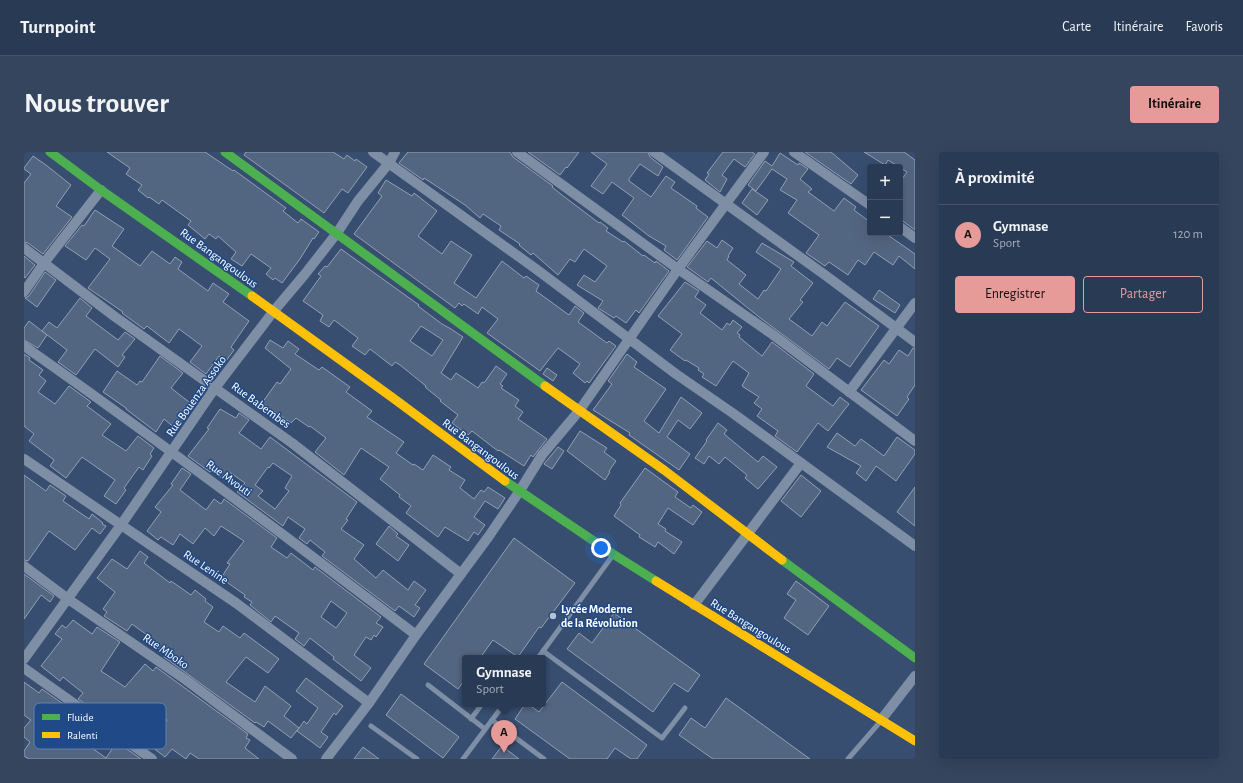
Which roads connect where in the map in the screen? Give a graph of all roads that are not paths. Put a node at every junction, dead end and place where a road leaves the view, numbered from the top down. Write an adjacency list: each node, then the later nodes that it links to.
1 (50, 152): 10 (street, Rue Bangangoulous)
2 (225, 152): 14 (street)
3 (372, 152): 9 (street)
4 (395, 152): 9 (street, Rue Bouenza Assoko)
5 (516, 152): 18 (street)
6 (654, 152): 12 (street)
7 (764, 152): 12 (street)
8 (794, 152): 11 (street)
9 (388, 163): 14 (street, Rue Bouenza Assoko); 23 (street)
10 (101, 190): 17 (street); 21 (street, Rue Bangangoulous)
11 (867, 203)
12 (726, 204): 18 (street); 22 (street)
13 (903, 229): 15 (street)
14 (337, 233): 21 (street, Rue Bouenza Assoko); 28 (street)
15 (915, 238)
16 (24, 248): 17 (street, Rue Babembes)
17 (44, 263): 19 (street); 26 (street, Rue Babembes)
18 (678, 269): 23 (street); 27 (street)
19 (24, 292)
20 (915, 303): 22 (street)
21 (273, 312): 26 (street, Rue Bouenza Assoko); 33 (street, Rue Bangangoulous)
22 (896, 328): 24 (street); 27 (street)
23 (629, 340): 28 (street); 32 (street)
24 (915, 342)
25 (24, 346): 30 (street, Rue Mvouti)
26 (215, 388): 30 (street, Rue Bouenza Assoko); 39 (street, Rue Babembes)
27 (849, 392): 29 (street)
28 (579, 411): 33 (street); 35 (street)
29 (915, 441)
30 (172, 452): 34 (street, Rue Bouenza Assoko); 42 (street, Rue Mvouti)
31 (24, 459): 34 (street, Rue Lenine)
32 (801, 463): 35 (street); 36 (street)
33 (519, 492): 37 (street, Rue Bangangoulous); 39 (street)
34 (121, 525): 40 (street, Rue Bouenza Assoko); 51 (street, Rue Lenine)
35 (747, 534): 41 (street); 45 (street)
36 (915, 546)
37 (613, 554): 41 (street, Rue Bangangoulous); 43 (lane)
38 (24, 566): 40 (street, Rue Mboko)
39 (461, 574): 42 (street)
40 (68, 599): 46 (street, Rue Bouenza Assoko); 63 (street, Rue Mboko)
41 (694, 605): 57 (street, Rue Bangangoulous)
42 (416, 635): 51 (street)
43 (543, 651): 44 (lane); 54 (lane)
44 (540, 655)
45 (915, 658)
46 (24, 659)
47 (24, 668): 50 (street)
48 (915, 676): 57 (street)
49 (428, 685): 55 (lane)
50 (73, 703)
51 (369, 703): 64 (street)
52 (480, 707): 55 (lane)
53 (502, 707): 56 (lane)
54 (685, 708)
55 (471, 719): 59 (lane)
56 (492, 720): 59 (lane); 67 (lane)
57 (881, 720): 60 (street, Rue Bangangoulous); 68 (lane)
58 (371, 726): 65 (lane)
59 (485, 729): 66 (lane)
60 (915, 740)
61 (138, 749): 62 (street)
62 (152, 759)
63 (292, 759)
64 (326, 759)
65 (417, 759)
66 (463, 759)
67 (544, 759)
68 (848, 759)

